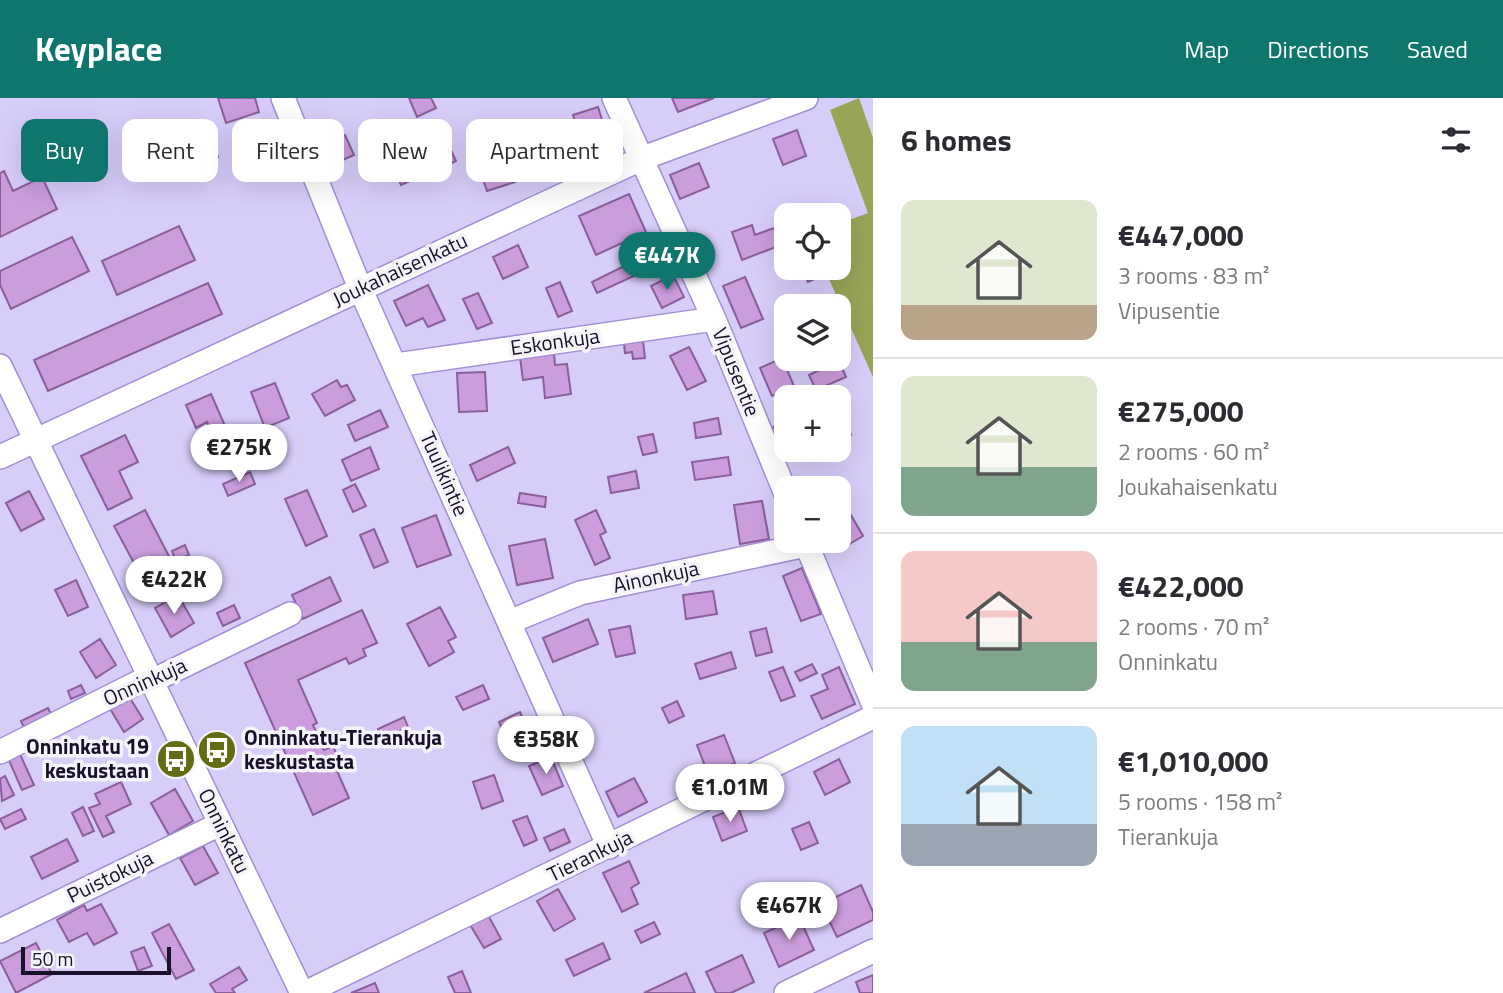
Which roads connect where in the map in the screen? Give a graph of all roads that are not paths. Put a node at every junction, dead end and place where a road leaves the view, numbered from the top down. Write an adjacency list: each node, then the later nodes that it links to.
1 (283, 98): 5 (street, Tuulikintie)
2 (614, 98): 4 (street, Vipusentie)
3 (806, 98): 4 (street, Joukahaisenkatu)
4 (643, 158): 5 (street, Joukahaisenkatu); 6 (street, Vipusentie)
5 (360, 288): 7 (street, Tuulikintie); 9 (street, Joukahaisenkatu)
6 (714, 319): 7 (street, Eskonkuja); 11 (street, Vipusentie)
7 (397, 365): 15 (street, Tuulikintie)
8 (0, 366): 9 (street, Onninkatu)
9 (34, 440): 10 (street, Joukahaisenkatu); 16 (street, Onninkatu)
10 (0, 457)
11 (779, 476)
12 (774, 550): 15 (street, Ainonkuja)
13 (810, 553): 17 (street)
14 (290, 614): 16 (street, Onninkuja)
15 (509, 622): 21 (street, Tuulikintie)
16 (152, 681): 19 (street, Onninkuja); 20 (street, Onninkatu)
17 (873, 703)
18 (873, 717): 21 (street, Tierankuja)
19 (0, 752)
20 (220, 824): 22 (street, Puistokuja); 24 (street, Onninkatu)
21 (609, 847): 24 (street, Tierankuja)
22 (0, 931)
23 (873, 951): 25 (street)
24 (303, 993)
25 (786, 993)

